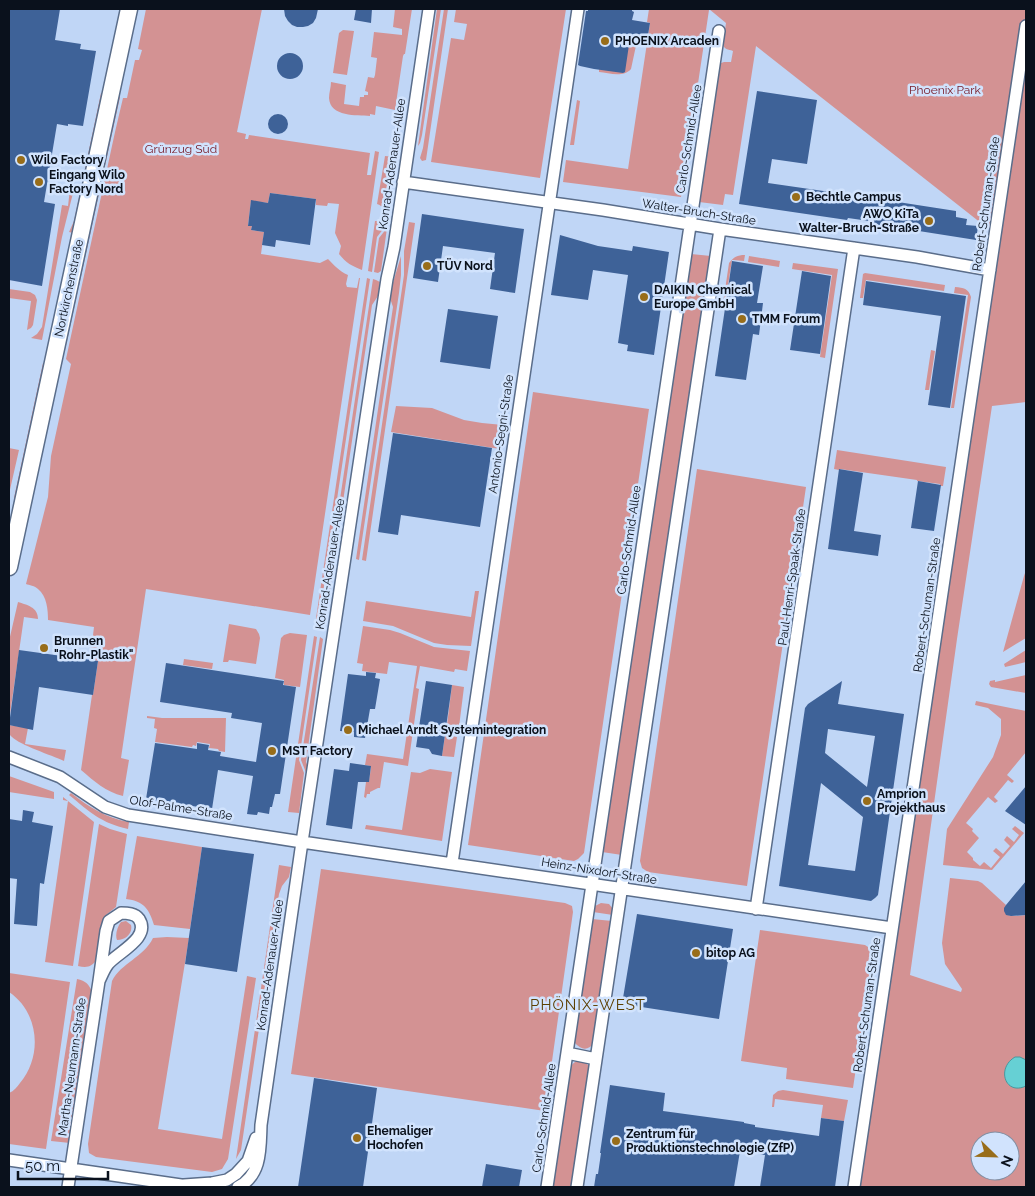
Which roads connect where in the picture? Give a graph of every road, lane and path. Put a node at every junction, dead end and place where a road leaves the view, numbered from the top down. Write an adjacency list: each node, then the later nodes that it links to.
1 (129, 9): 12 (main road, Nortkirchenstraße)
2 (429, 9): 6 (street, Konrad-Adenauer-Allee)
3 (578, 9): 7 (street, Antonio-Segni-Straße)
4 (1026, 26): 11 (street, Robert-Schuman-Straße)
5 (719, 31): 8 (street, Carlo-Schmid-Allee)
6 (403, 182): 7 (street, Walter-Bruch-Straße); 14 (street, Konrad-Adenauer-Allee)
7 (549, 203): 8 (street, Walter-Bruch-Straße); 15 (street, Antonio-Segni-Straße)
8 (690, 224): 9 (street, Walter-Bruch-Straße); 16 (street, Carlo-Schmid-Allee)
9 (720, 229): 10 (street, Walter-Bruch-Straße); 17 (street)
10 (854, 248): 11 (street, Walter-Bruch-Straße); 18 (street, Paul-Henri-Spaak-Straße)
11 (990, 270): 19 (street, Robert-Schuman-Straße)
12 (9, 567)
13 (9, 758): 14 (street, Olof-Palme-Straße)
14 (302, 842): 15 (street, Heinz-Nixdorf-Straße); 23 (street, Konrad-Adenauer-Allee)
15 (452, 863): 16 (street, Heinz-Nixdorf-Straße)
16 (593, 884): 17 (street, Heinz-Nixdorf-Straße); 21 (street, Carlo-Schmid-Allee)
17 (621, 888): 18 (street, Heinz-Nixdorf-Straße); 22 (street)
18 (756, 909): 19 (street, Heinz-Nixdorf-Straße)
19 (892, 928): 31 (street, Robert-Schuman-Straße)
20 (99, 981): 20 (street, Martha-Neumann-Straße); 25 (street, Martha-Neumann-Straße)
21 (567, 1054): 22 (street, Carlo-Schmid-Allee); 29 (street, Carlo-Schmid-Allee)
22 (596, 1059): 30 (street)
23 (261, 1125): 26 (street, Konrad-Adenauer-Allee); 27 (street, Konrad-Adenauer-Allee)
24 (9, 1160): 25 (street)
25 (71, 1169): 27 (street); 28 (street, Martha-Neumann-Straße)
26 (242, 1185)
27 (186, 1186)
28 (68, 1187)
29 (547, 1187)
30 (577, 1187)
31 (854, 1187)

